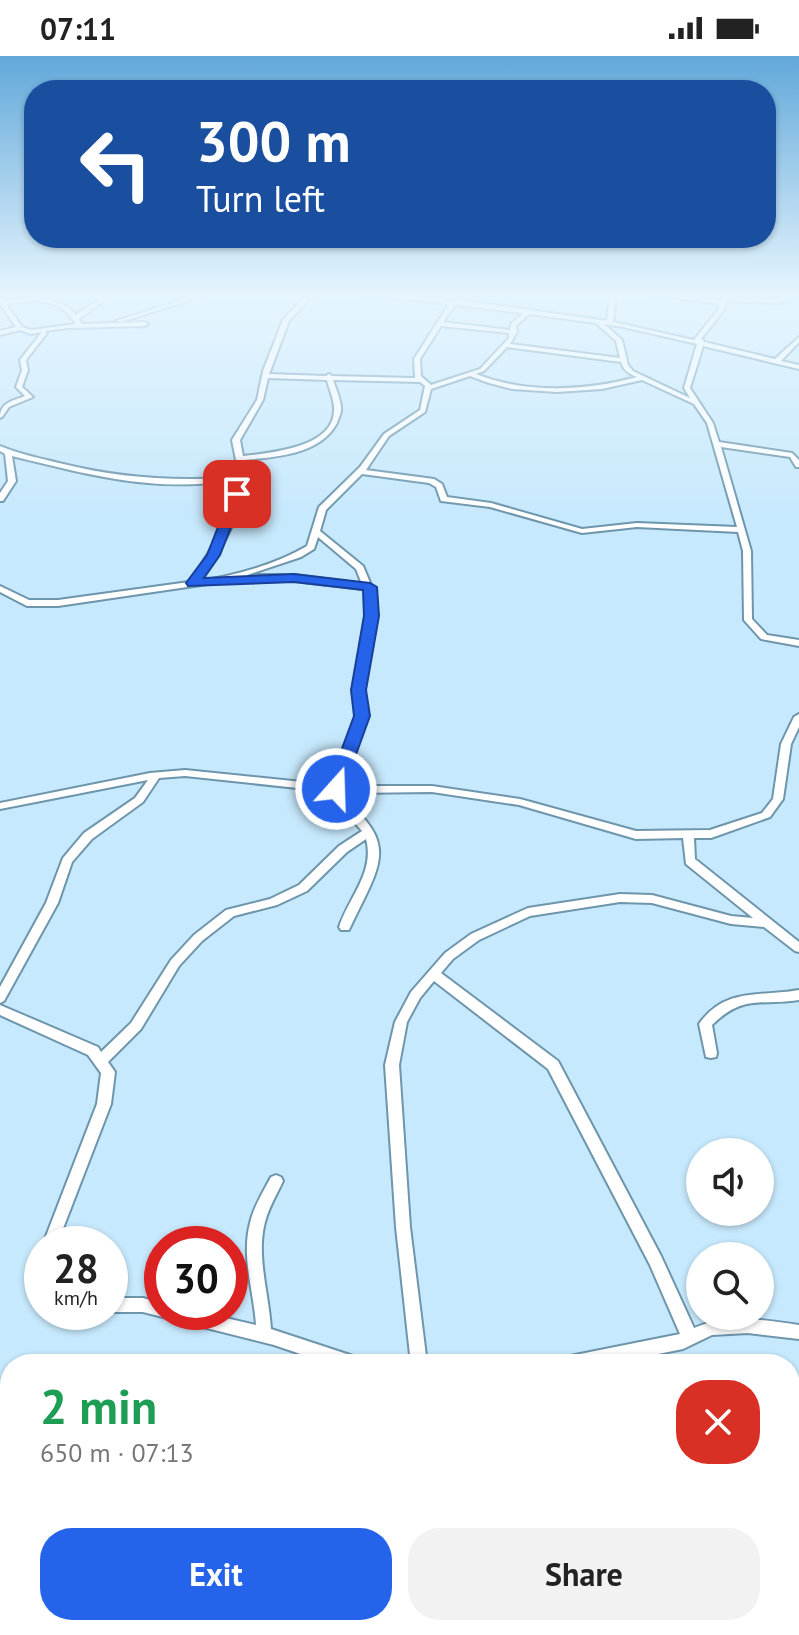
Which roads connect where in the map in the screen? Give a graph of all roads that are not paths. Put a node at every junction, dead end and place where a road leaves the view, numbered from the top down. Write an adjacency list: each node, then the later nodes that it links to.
1 (25, 368): 13 (street)
2 (268, 368): 8 (street)
3 (417, 368): 11 (street)
4 (481, 368): 7 (street)
5 (628, 368): 10 (street)
6 (691, 368): 12 (street)
7 (473, 375): 10 (street); 11 (street)
8 (265, 376): 9 (street); 16 (street)
9 (329, 376): 11 (street); 16 (street)
10 (642, 378): 12 (street)
11 (425, 384): 18 (street)
12 (694, 402): 14 (street)
13 (0, 416)
14 (717, 444): 17 (street); 21 (street)
15 (4, 451): 19 (street); 20 (street)
16 (240, 458): 19 (street)
17 (799, 465)
18 (361, 472): 21 (street); 22 (street)
19 (238, 479): 24 (street)
20 (0, 499)
21 (740, 530): 27 (street)
22 (315, 531): 23 (street); 25 (street)
23 (229, 579): 24 (street); 25 (street)
24 (193, 583): 26 (street)
25 (370, 587): 31 (street)
26 (2, 589)
27 (799, 643)
28 (799, 717): 34 (street)
29 (156, 775): 30 (street); 32 (street); 40 (street)
30 (319, 788): 31 (street); 33 (street)
31 (336, 789): 34 (street)
32 (0, 806)
33 (367, 833): 36 (street); 43 (street)
34 (688, 835): 35 (street)
35 (766, 923): 37 (street); 38 (street)
36 (345, 927)
37 (799, 948)
38 (433, 974): 49 (street); 51 (street)
39 (799, 995): 42 (street)
40 (0, 998)
41 (0, 1010): 43 (street)
42 (711, 1053)
43 (102, 1059): 45 (street)
44 (276, 1181): 48 (street)
45 (57, 1226)
46 (243, 1330): 48 (street)
47 (799, 1332): 49 (street)
48 (264, 1335): 50 (street)
49 (690, 1338): 52 (street)
50 (322, 1354)
51 (418, 1354)
52 (616, 1354)

